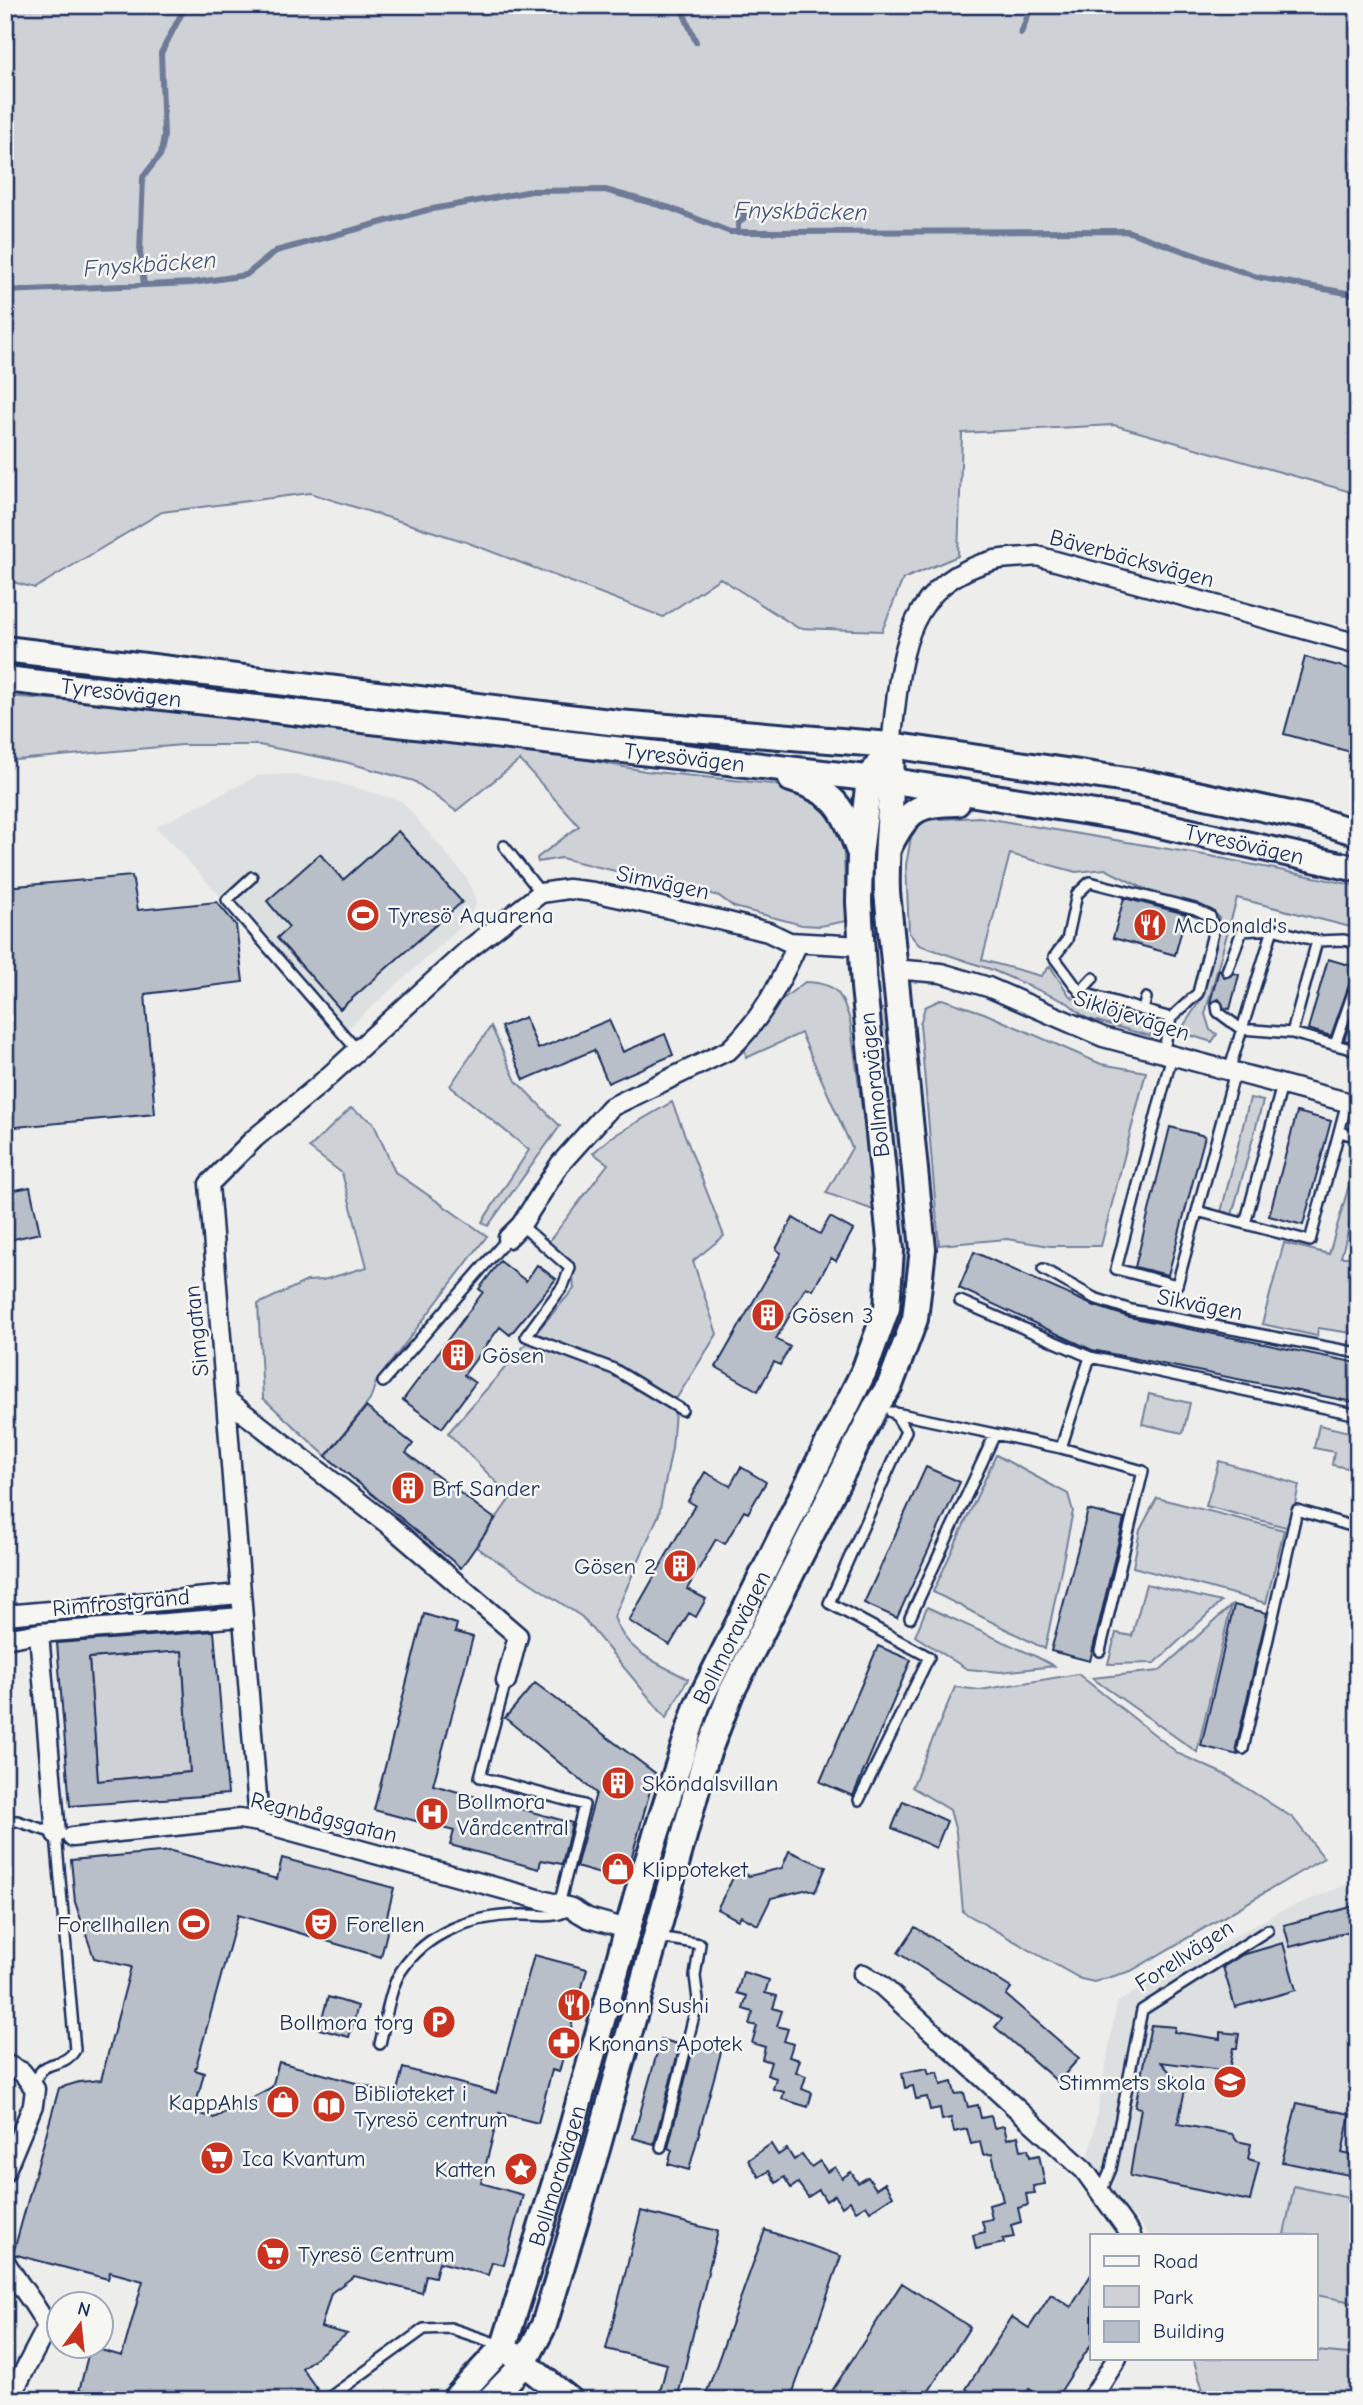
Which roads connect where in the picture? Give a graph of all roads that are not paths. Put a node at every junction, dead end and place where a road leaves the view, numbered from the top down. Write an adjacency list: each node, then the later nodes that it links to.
1 (1358, 644): 4 (street, Bäverbäcksvägen)
2 (5, 649): 4 (street, Tyresövägen)
3 (5, 679): 5 (street, Tyresövägen)
4 (891, 745): 6 (street); 8 (street, Tyresövägen)
5 (747, 766): 6 (street, Tyresövägen); 10 (street, Bollmoravägen)
6 (881, 780): 7 (street, Tyresövägen); 10 (street, Bollmoravägen); 11 (street, Bollmoravägen)
7 (1017, 802): 11 (street); 12 (street, Tyresövägen)
8 (1358, 833)
9 (504, 846): 14 (lane)
10 (860, 855): 19 (street, Bollmoravägen)
11 (885, 856): 20 (street, Bollmoravägen)
12 (1358, 869)
13 (252, 877): 32 (lane)
14 (541, 893): 17 (street, Simvägen); 32 (street, Simgatan)
15 (1273, 929): 16 (lane); 21 (lane); 29 (lane)
16 (1317, 941): 18 (lane); 30 (lane)
17 (798, 943): 19 (street, Simvägen); 42 (street)
18 (1358, 944)
19 (862, 946): 20 (street); 48 (street, Bollmoravägen)
20 (893, 969): 34 (street, Siklöjevägen); 51 (street, Bollmoravägen)
21 (1227, 971)
22 (1093, 978): 24 (lane)
23 (1358, 978): 31 (lane)
24 (1080, 992): 27 (lane); 28 (lane)
25 (1146, 998): 27 (lane)
26 (1217, 1006): 29 (lane)
27 (1143, 1010): 28 (lane)
28 (1171, 1018): 34 (lane)
29 (1241, 1029): 30 (lane); 35 (lane)
30 (1292, 1033): 31 (lane)
31 (1335, 1045): 33 (lane)
32 (357, 1050): 49 (street, Simgatan)
33 (1358, 1051)
34 (1168, 1054): 35 (street, Siklöjevägen); 40 (lane)
35 (1232, 1071): 36 (street, Siklöjevägen); 40 (lane)
36 (1282, 1085): 37 (street, Siklöjevägen); 41 (lane)
37 (1352, 1104): 38 (lane)
38 (1340, 1132): 39 (lane); 41 (lane)
39 (1358, 1137)
40 (1197, 1211): 41 (lane)
41 (1245, 1224)
42 (514, 1232): 47 (lane); 50 (lane)
43 (1043, 1269): 45 (lane, Sikvägen)
44 (960, 1301): 46 (lane)
45 (1358, 1353)
46 (1090, 1357): 52 (lane); 54 (lane)
47 (383, 1382)
48 (849, 1397): 51 (street); 70 (street, Bollmoravägen)
49 (227, 1400): 56 (street, Simgatan); 63 (street)
50 (682, 1410)
51 (885, 1410): 53 (lane); 65 (lane); 72 (street, Bollmoravägen)
52 (1358, 1415)
53 (995, 1434): 54 (lane); 59 (lane)
54 (1061, 1448): 62 (lane)
55 (1358, 1528): 64 (lane)
56 (240, 1594): 57 (street, Rimfrostgränd); 58 (street, Simgatan)
57 (5, 1615)
58 (242, 1617): 60 (street, Rimfrostgränd); 67 (street, Simgatan)
59 (910, 1618)
60 (40, 1633): 61 (street, Rimfrostgränd); 68 (street)
61 (5, 1639)
62 (1100, 1651)
63 (506, 1681): 69 (lane)
64 (1243, 1749)
65 (859, 1800)
66 (5, 1821): 68 (lane)
67 (259, 1822): 68 (street, Regnbågsgatan); 69 (street, Regnbågsgatan)
68 (64, 1836): 76 (lane)
69 (565, 1906): 70 (street, Regnbågsgatan); 74 (lane)
70 (627, 1929): 72 (street); 82 (street, Bollmoravägen)
71 (1268, 1930): 79 (lane, Forellvägen)
72 (657, 1937): 77 (lane); 84 (street, Bollmoravägen)
73 (863, 1974): 79 (street)
74 (380, 2044)
75 (5, 2064): 76 (street)
76 (35, 2089): 78 (street)
77 (661, 2147)
78 (5, 2172)
79 (1101, 2192): 80 (street)
80 (1130, 2234)
81 (5, 2261): 85 (street)
82 (504, 2346): 84 (street); 86 (lane); 87 (street, Bollmoravägen)
83 (1116, 2360): 90 (street)
84 (523, 2365): 88 (street, Bollmoravägen); 89 (street)
85 (9, 2400)
86 (326, 2400)
87 (454, 2400)
88 (489, 2400)
89 (570, 2400)
90 (1091, 2400)

